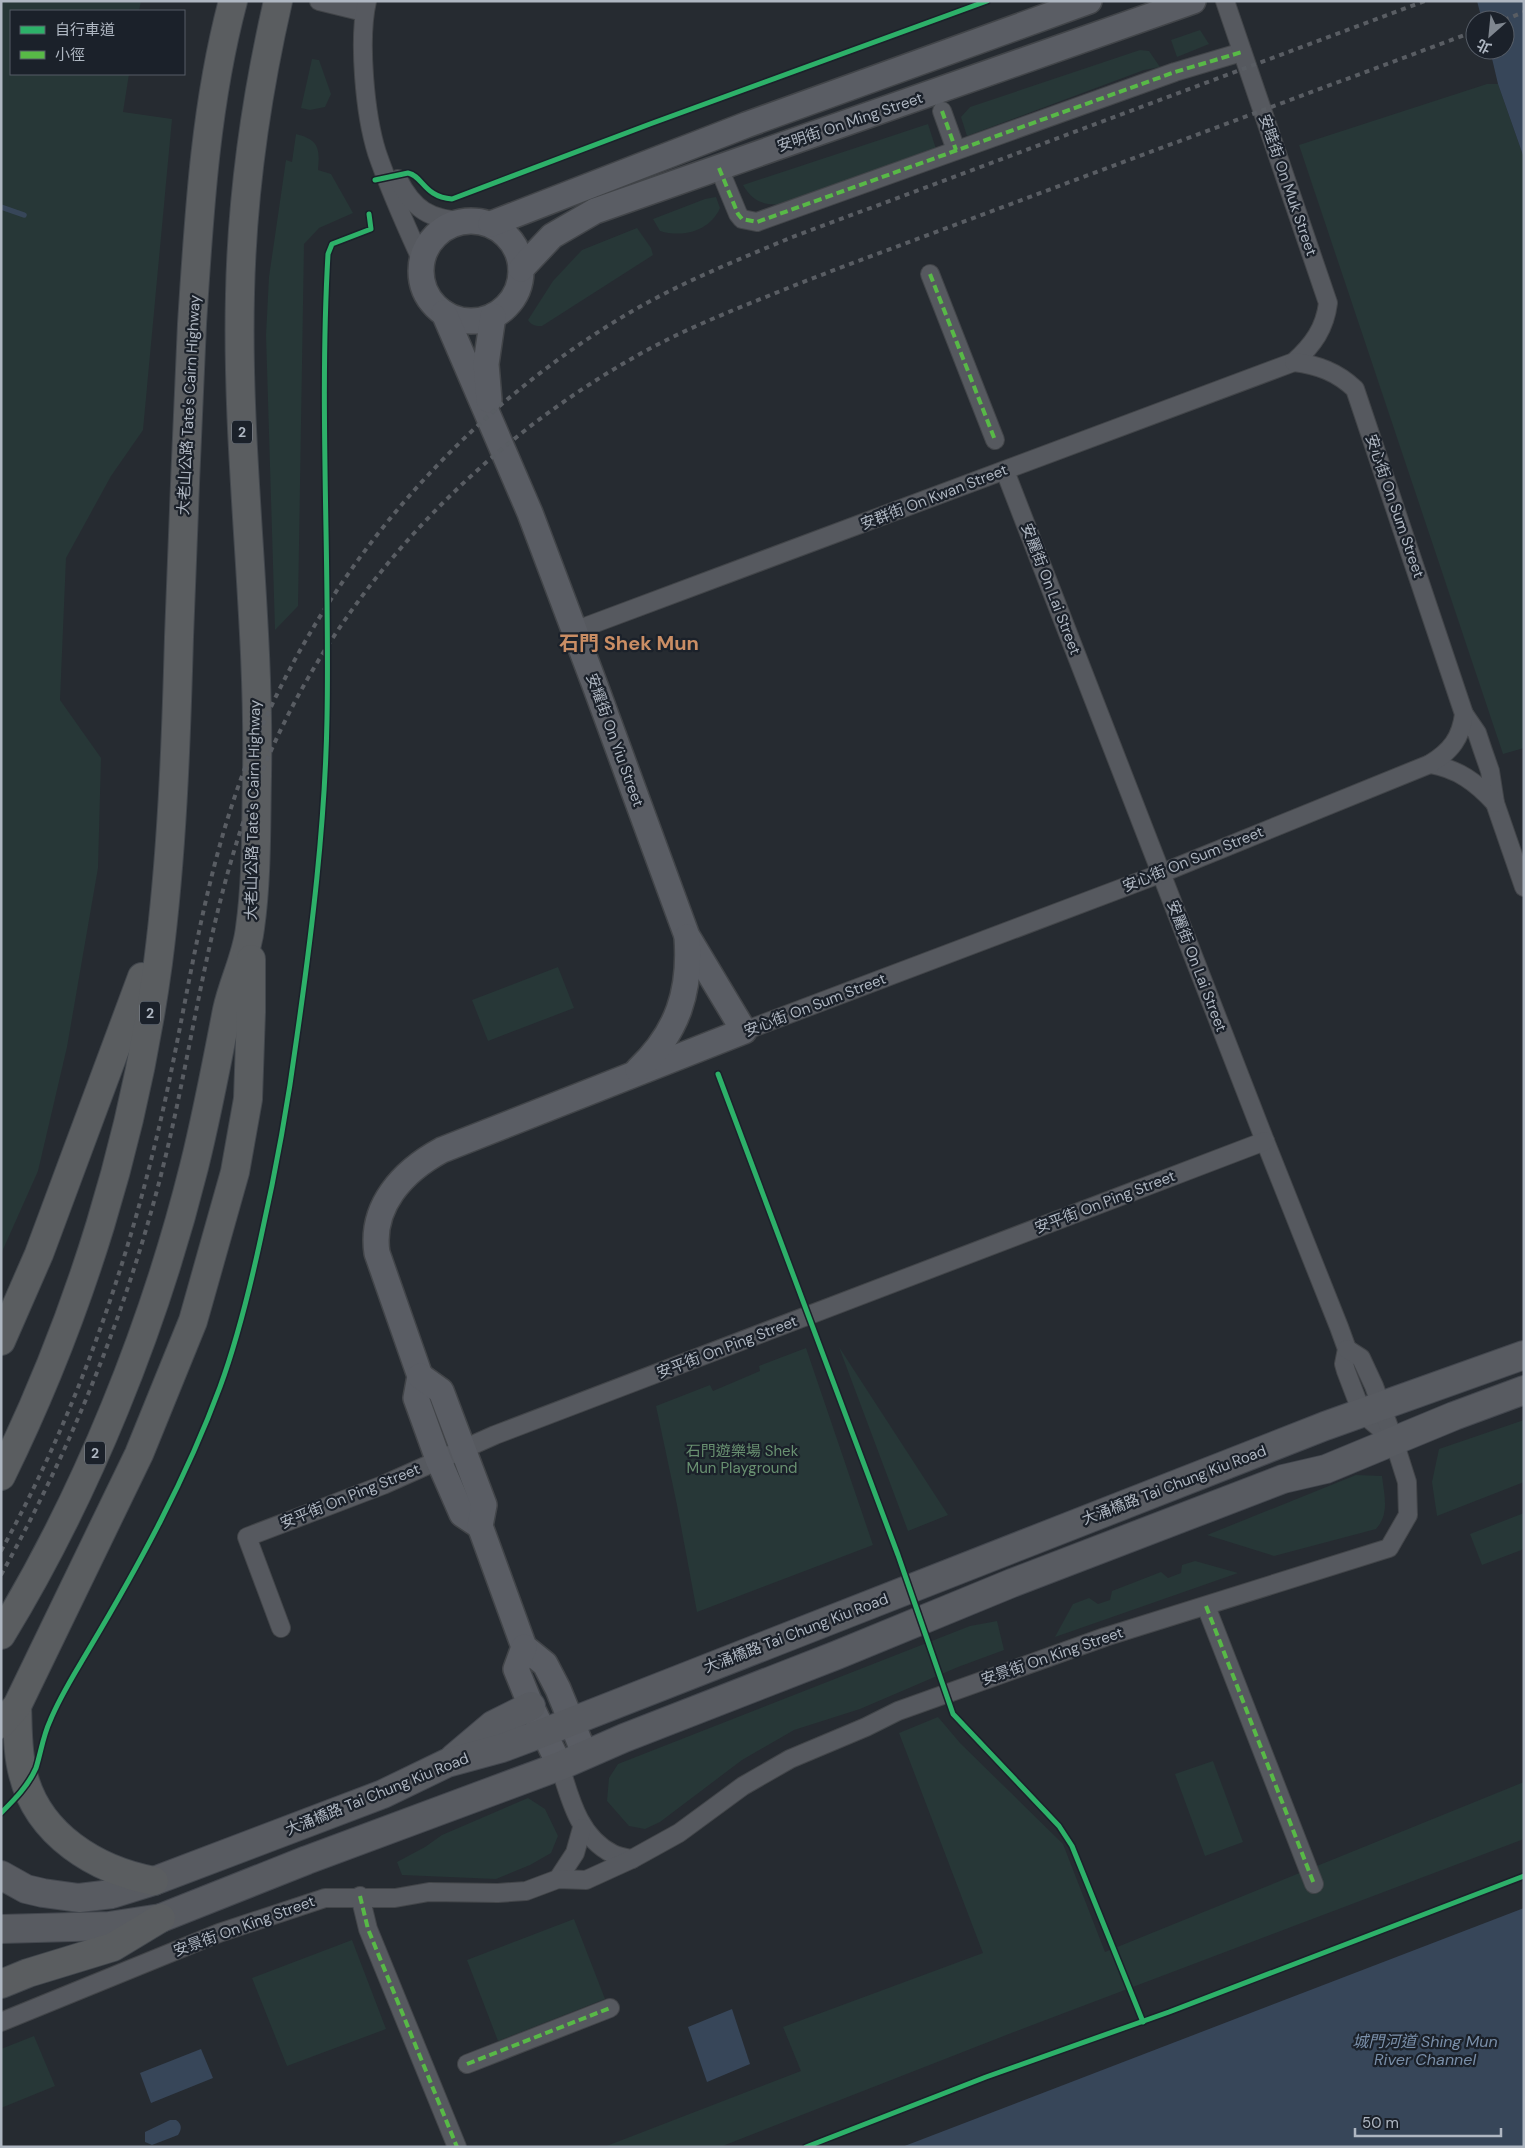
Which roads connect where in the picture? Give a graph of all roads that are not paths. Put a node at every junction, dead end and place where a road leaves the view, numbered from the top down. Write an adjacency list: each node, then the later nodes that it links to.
1 (233, 1): 30 (highway, 大老山公路 Tate's Cairn Highway / 2)
2 (278, 1): 31 (highway, 大老山公路 Tate's Cairn Highway / 2)
3 (319, 1): 7 (street)
4 (1088, 1): 14 (street, 安明街 On Ming Street)
5 (1194, 1): 12 (street, 安明街 On Ming Street)
6 (1225, 1): 8 (street, 安睦街 On Muk Street)
7 (366, 6): 9 (street)
8 (1242, 52): 11 (street); 20 (street, 安睦街 On Muk Street)
9 (368, 104): 13 (street); 15 (street)
10 (942, 111): 11 (street)
11 (956, 150): 12 (street)
12 (719, 168): 16 (street, 安明街 On Ming Street)
13 (464, 220): 14 (street); 15 (street)
14 (491, 224): 16 (street)
15 (421, 258): 18 (street, 安明街 On Ming Street)
16 (522, 269): 19 (street, 安明街 On Ming Street)
17 (930, 274): 22 (street)
18 (444, 313): 19 (street, 安明街 On Ming Street); 21 (street, 安耀街 On Yiu Street)
19 (493, 316): 21 (street, 安耀街 On Yiu Street)
20 (1294, 362): 23 (street, 安群街 On Kwan Street); 25 (street, 安心街 On Sum Street)
21 (495, 432): 24 (street, 安耀街 On Yiu Street)
22 (995, 440)
23 (1005, 471): 24 (street, 安群街 On Kwan Street); 28 (street, 安麗街 On Lai Street)
24 (574, 631): 32 (street, 安耀街 On Yiu Street)
25 (1464, 714): 26 (street, 安心街 On Sum Street); 27 (street)
26 (1430, 764): 27 (street); 28 (street, 安心街 On Sum Street)
27 (1495, 803): 29 (street)
28 (1162, 873): 33 (street, 安心街 On Sum Street); 35 (street, 安麗街 On Lai Street)
29 (1524, 886)
30 (164, 904): 36 (highway); 44 (highway, 大老山公路 Tate's Cairn Highway / 2)
31 (250, 932): 48 (highway, 大老山公路 Tate's Cairn Highway / 2); 51 (highway)
32 (687, 936): 33 (street, 安耀街 On Yiu Street); 34 (street, 安耀街 On Yiu Street)
33 (744, 1031): 34 (street, 安心街 On Sum Street)
34 (634, 1073): 38 (street, 安心街 On Sum Street)
35 (1265, 1141): 40 (street, 安麗街 On Lai Street); 42 (street, 安平街 On Ping Street)
36 (1, 1341)
37 (1524, 1355): 40 (main road, 大涌橋路 Tai Chung Kiu Road)
38 (420, 1376): 42 (street); 43 (street, 安心街 On Sum Street)
39 (1524, 1390): 41 (main road)
40 (1372, 1410): 41 (street, 安麗街 On Lai Street); 52 (main road, 大涌橋路 Tai Chung Kiu Road)
41 (1394, 1440): 46 (street, 安景街 On King Street); 54 (main road)
42 (464, 1448): 43 (street, 安平街 On Ping Street); 45 (street)
43 (438, 1459): 45 (street, 安心街 On Sum Street); 47 (street, 安平街 On Ping Street)
44 (1, 1476)
45 (480, 1526): 49 (street)
46 (1206, 1606): 58 (street, 安景街 On King Street); 62 (street)
47 (281, 1628)
48 (1, 1635)
49 (524, 1647): 50 (street); 52 (street)
50 (531, 1706): 53 (street); 55 (main road)
51 (9, 1715): 61 (highway)
52 (572, 1721): 53 (main road, 大涌橋路 Tai Chung Kiu Road); 54 (street)
53 (545, 1732): 55 (main road, 大涌橋路 Tai Chung Kiu Road); 56 (street)
54 (585, 1755): 56 (main road)
55 (447, 1763): 61 (main road, 大涌橋路 Tai Chung Kiu Road)
56 (560, 1766): 57 (street); 64 (main road)
57 (582, 1828): 58 (street); 60 (street)
58 (632, 1859): 60 (street, 安景街 On King Street)
59 (1, 1874): 61 (main road, 大涌橋路 Tai Chung Kiu Road)
60 (558, 1879): 63 (street, 安景街 On King Street)
61 (154, 1881)
62 (1314, 1884)
63 (360, 1896): 68 (street, 安景街 On King Street); 70 (street)
64 (161, 1918): 65 (main road); 66 (highway)
65 (1, 1929)
66 (1, 1984)
67 (610, 2008): 69 (street)
68 (1, 2022)
69 (467, 2064)
70 (457, 2147)

